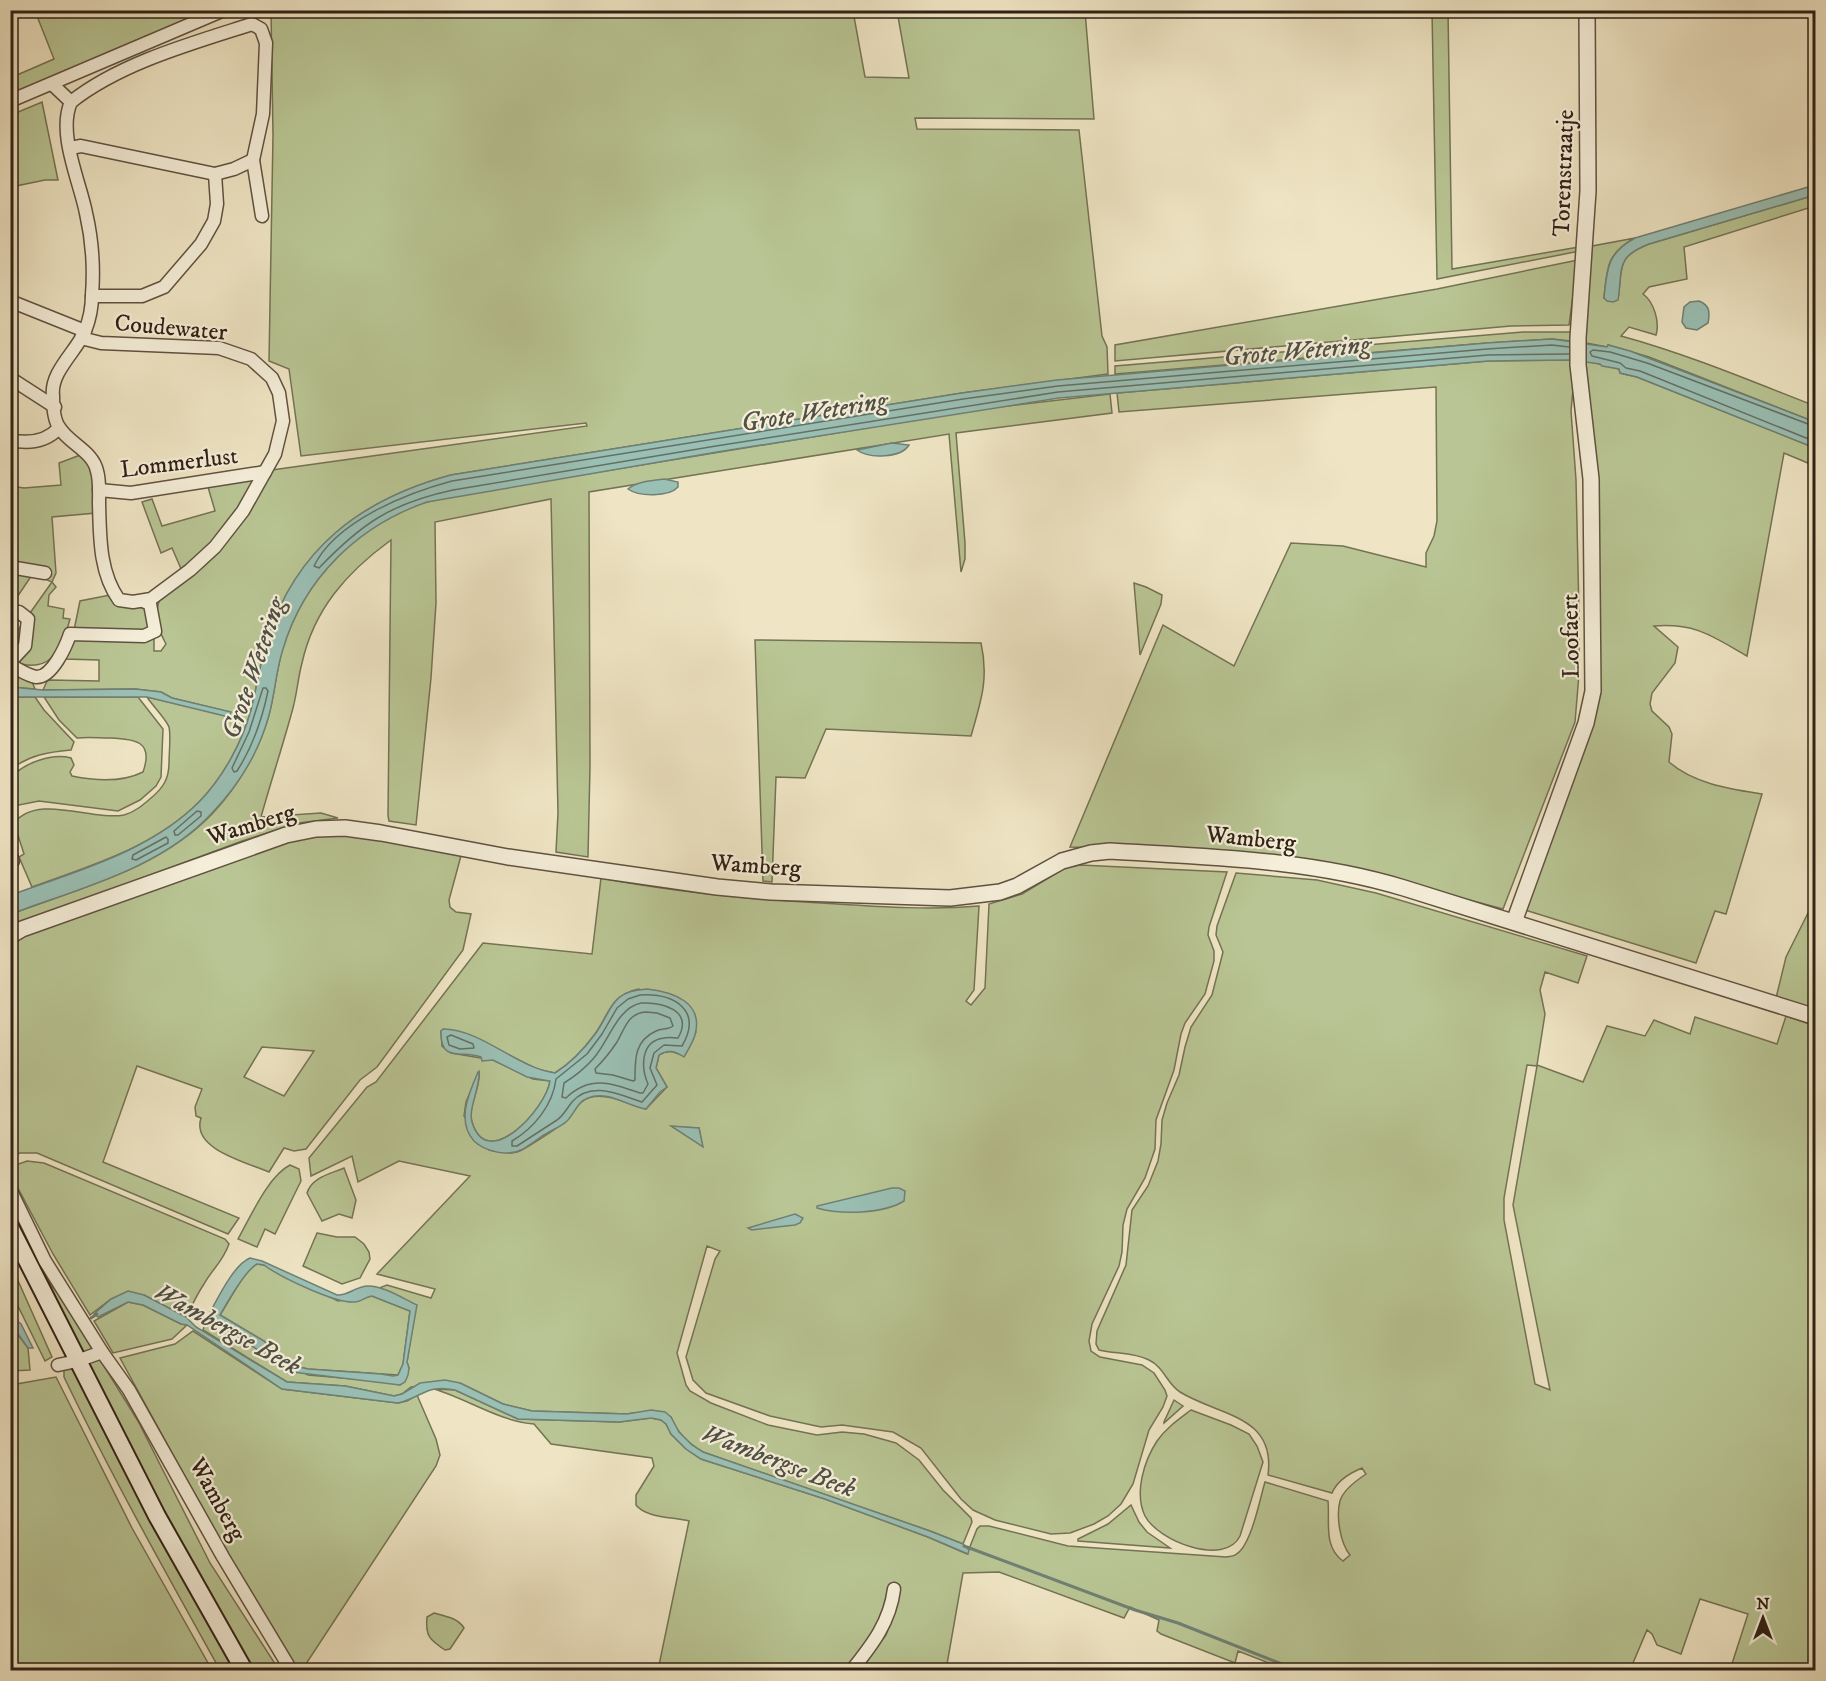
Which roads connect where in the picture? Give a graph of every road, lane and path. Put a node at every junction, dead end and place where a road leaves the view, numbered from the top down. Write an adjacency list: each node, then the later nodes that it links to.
1 (224, 10): 3 (street)
2 (1587, 10): 13 (street, Torenstraatje)
3 (52, 84): 4 (street); 5 (street)
4 (10, 101)
5 (71, 102): 6 (street, Coudewater); 7 (street)
6 (70, 148): 8 (street); 10 (street, Coudewater)
7 (253, 160): 8 (street); 9 (street)
8 (215, 174): 10 (street, Coudewater)
9 (262, 216)
10 (92, 296): 12 (street, Coudewater)
11 (10, 301): 12 (street, Coudewater)
12 (83, 334): 15 (street, Coudewater); 18 (street, Coudewater)
13 (1578, 338): 25 (street, Loofaert)
14 (10, 378): 15 (street)
15 (55, 407): 16 (street, Coudewater)
16 (59, 428): 17 (street); 19 (street)
17 (10, 440)
18 (265, 472): 19 (street, Lommerlust); 22 (street, Coudewater)
19 (99, 490): 22 (street)
20 (10, 567): 21 (street)
21 (45, 573)
22 (143, 601): 24 (street)
23 (20, 612): 24 (street)
24 (10, 663)
25 (1510, 921): 26 (street, Wamberg); 27 (street)
26 (10, 936)
27 (1815, 1017)
28 (10, 1189): 30 (street, Wamberg)
29 (10, 1227): 31 (main road)
30 (102, 1352): 31 (street); 35 (street, Wamberg)
31 (77, 1361): 32 (street); 34 (main road)
32 (58, 1365)
33 (894, 1589): 36 (street)
34 (244, 1671)
35 (291, 1671)
36 (852, 1671)

